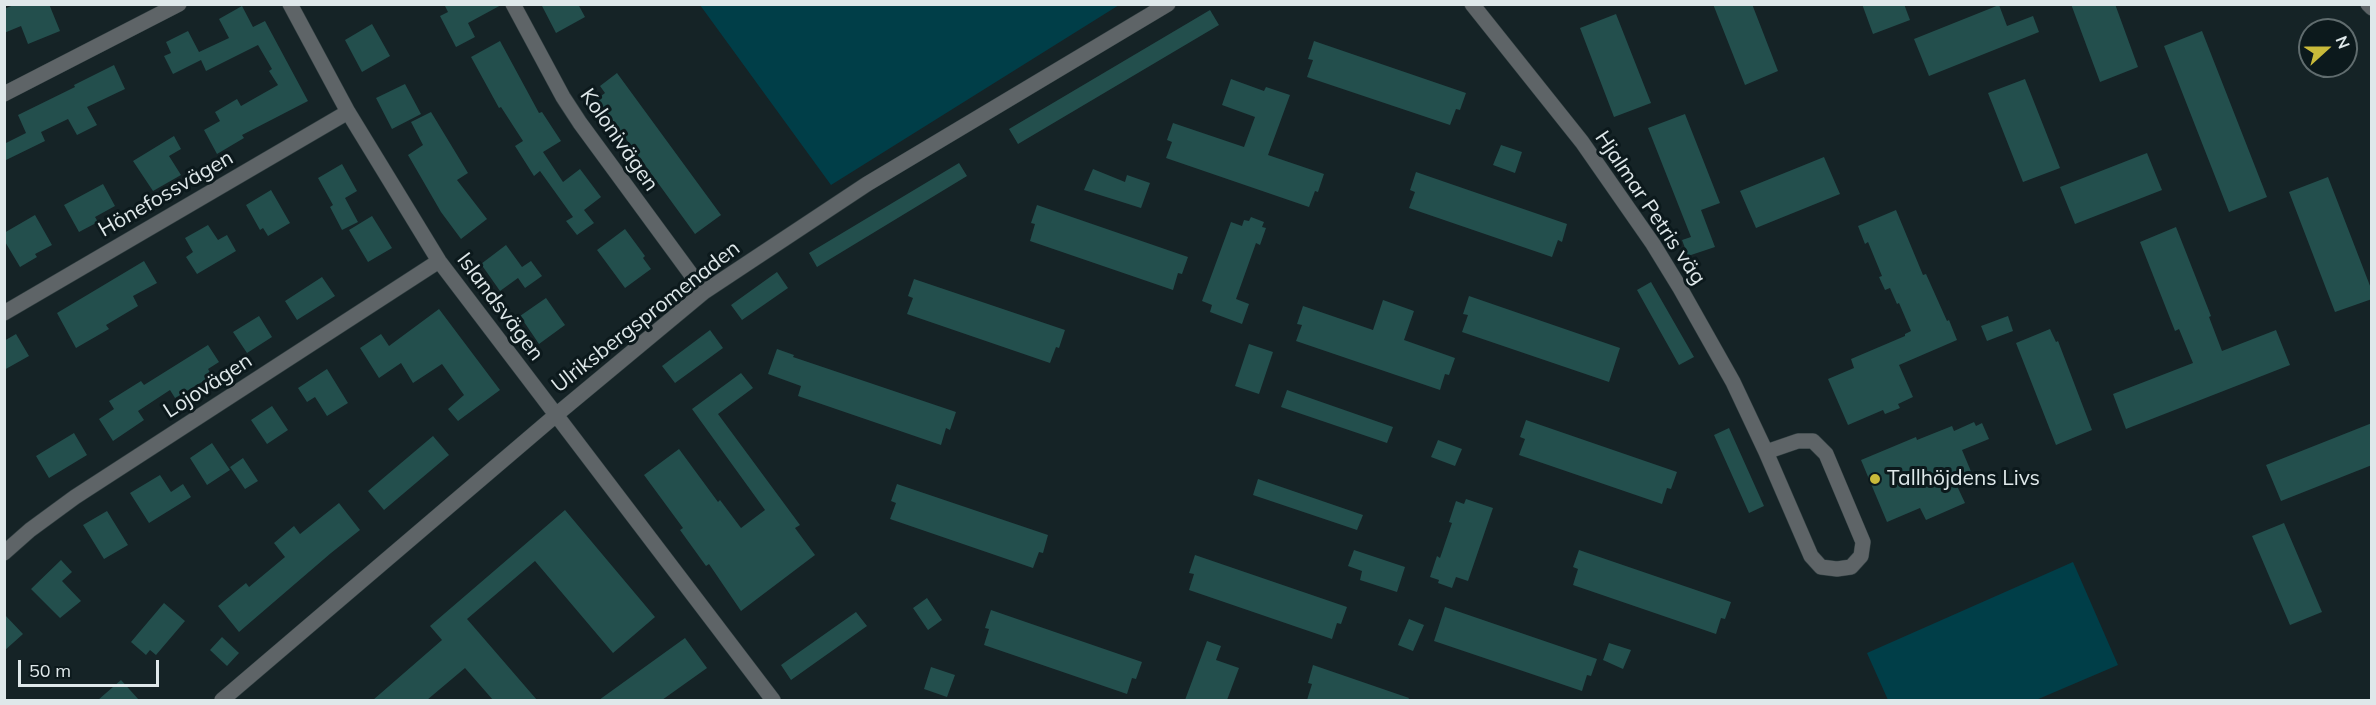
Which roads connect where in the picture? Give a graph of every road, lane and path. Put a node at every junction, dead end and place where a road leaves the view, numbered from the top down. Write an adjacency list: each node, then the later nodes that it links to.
1 (179, 4): 8 (street)
2 (290, 4): 9 (street, Islandsvägen)
3 (513, 4): 11 (street, Kolonivägen)
4 (1168, 4): 11 (street, Ulriksbergspromenaden)
5 (1472, 4): 14 (street, Hjalmar Petris väg)
6 (2368, 4): 7 (street)
7 (2372, 8)
8 (4, 94)
9 (348, 112): 10 (street, Islandsvägen); 12 (street, Hönefossvägen)
10 (439, 261): 13 (street, Islandsvägen); 15 (street, Lojovägen)
11 (704, 292): 13 (street, Ulriksbergspromenaden)
12 (4, 313)
13 (556, 415): 16 (street, Ulriksbergspromenaden); 17 (street, Islandsvägen)
14 (1766, 452): 14 (street, Hjalmar Petris väg)
15 (4, 553)
16 (222, 700)
17 (773, 700)

